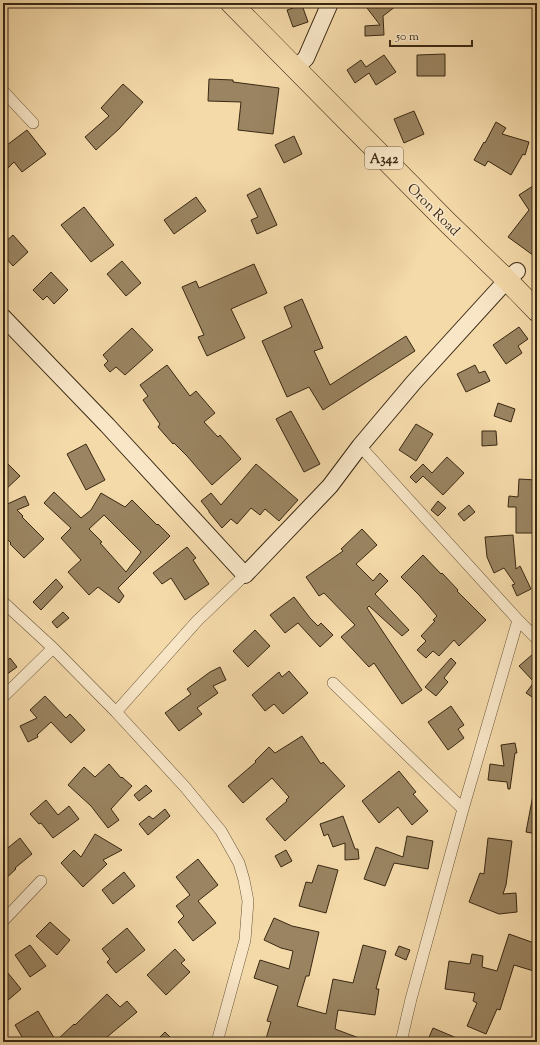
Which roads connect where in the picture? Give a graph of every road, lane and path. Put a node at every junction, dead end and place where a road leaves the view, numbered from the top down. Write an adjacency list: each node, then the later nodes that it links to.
1 (231, 3): 4 (highway, Oron Road / A342)
2 (252, 3): 4 (highway, Oron Road / A342)
3 (330, 3): 4 (street)
4 (301, 63): 7 (highway, Oron Road / A342)
5 (3, 91): 6 (street)
6 (33, 122)
7 (512, 276): 8 (highway, Oron Road / A342); 9 (highway, Oron Road / A342); 11 (street)
8 (537, 293)
9 (537, 312)
10 (3, 317): 12 (street)
11 (360, 446): 12 (street); 14 (street)
12 (245, 575): 19 (street)
13 (3, 602): 16 (street)
14 (518, 620): 15 (street); 20 (street)
15 (537, 639)
16 (53, 648): 18 (street); 19 (street)
17 (333, 683): 20 (street)
18 (3, 697)
19 (116, 712): 23 (street)
20 (463, 809): 24 (street)
21 (41, 881): 22 (street)
22 (3, 921)
23 (216, 1042)
24 (401, 1042)

